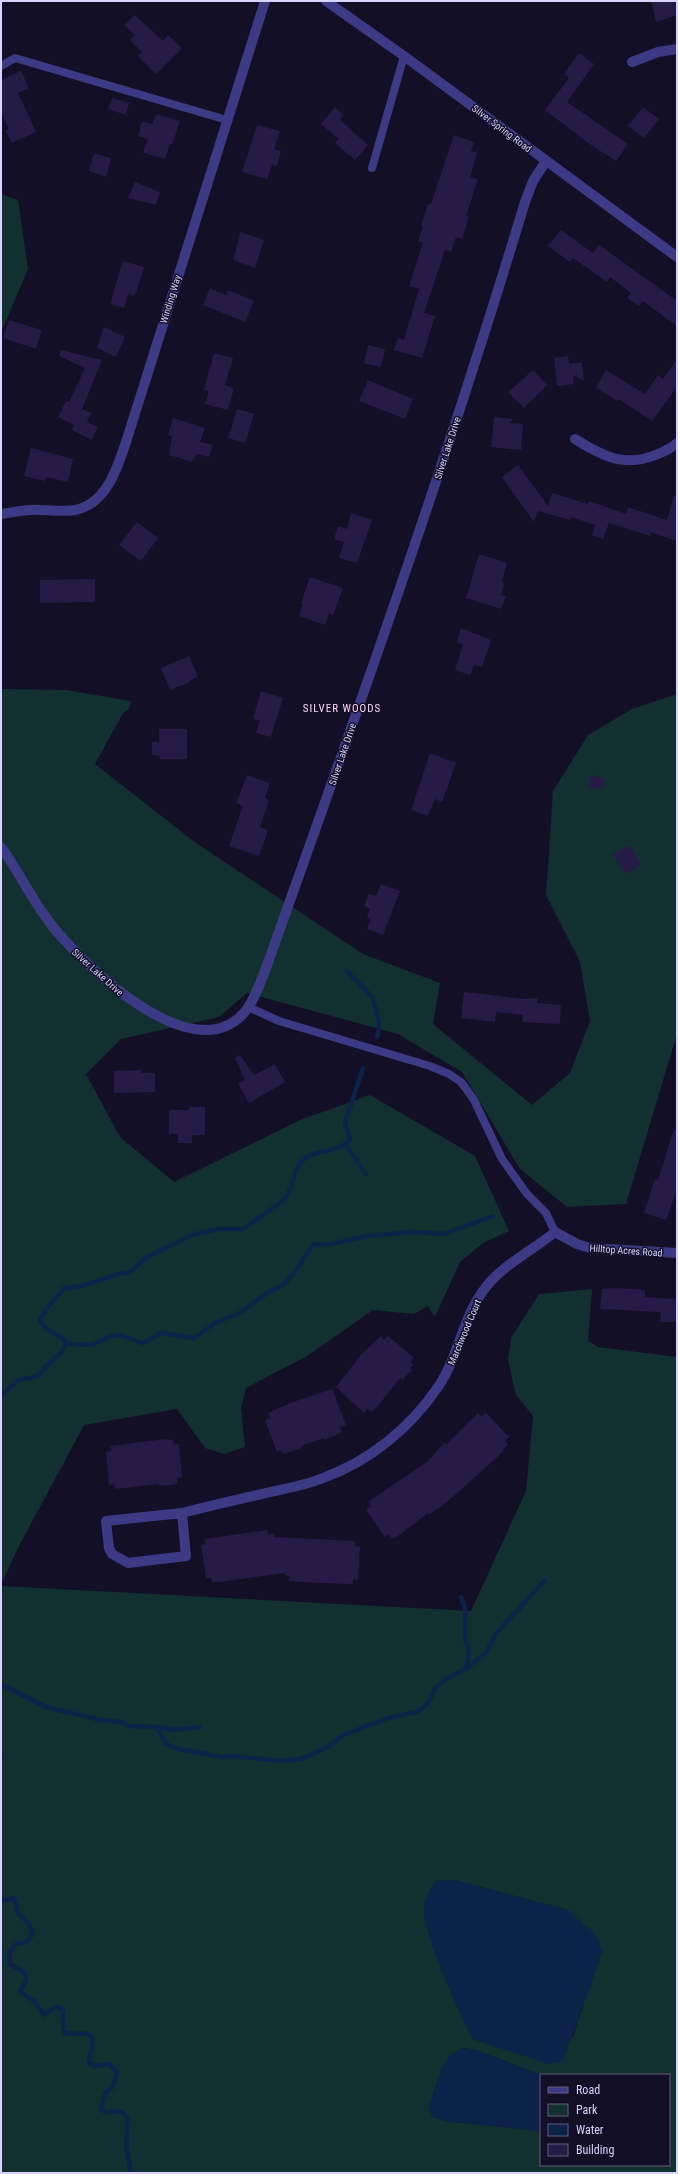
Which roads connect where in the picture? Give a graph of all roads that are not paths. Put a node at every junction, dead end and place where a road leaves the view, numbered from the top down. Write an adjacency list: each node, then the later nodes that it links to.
1 (265, 1): 7 (street, Winding Way)
2 (326, 1): 4 (street, Silver Spring Road)
3 (677, 49): 5 (street)
4 (404, 56): 8 (street, Silver Spring Road); 9 (lane)
5 (632, 62)
6 (1, 66): 7 (lane)
7 (227, 120): 13 (street, Winding Way)
8 (546, 161): 10 (street, Silver Spring Road); 15 (street, Silver Lake Drive)
9 (372, 168)
10 (677, 256)
11 (575, 439): 12 (street)
12 (677, 444)
13 (1, 514)
14 (1, 847): 15 (street, Silver Lake Drive)
15 (248, 1007): 16 (lane)
16 (555, 1232): 17 (street, Hilltop Acres Road); 18 (street, Marchwood Court)
17 (677, 1253)
18 (182, 1513): 18 (street, Marchwood Court)

